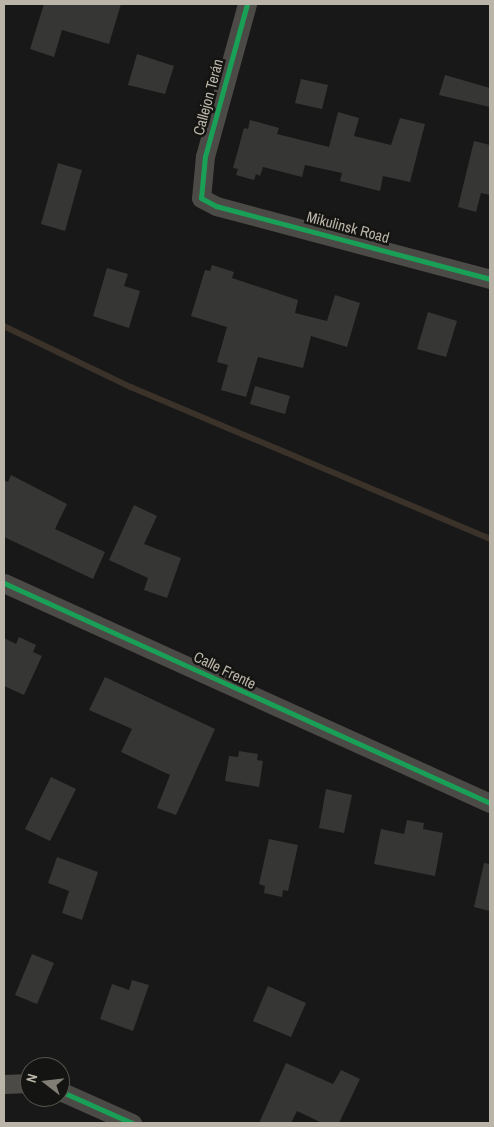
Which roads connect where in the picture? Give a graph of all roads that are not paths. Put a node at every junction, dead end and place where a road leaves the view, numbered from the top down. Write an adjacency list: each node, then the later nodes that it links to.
1 (247, 4): 2 (street, Callejon Terán)
2 (201, 198): 3 (street, Mikulinsk Road)
3 (490, 279)
4 (4, 583): 5 (street, Calle Frente)
5 (490, 803)
6 (20, 1083): 7 (street)
7 (4, 1084)
8 (70, 1095): 9 (street)
9 (132, 1123)

